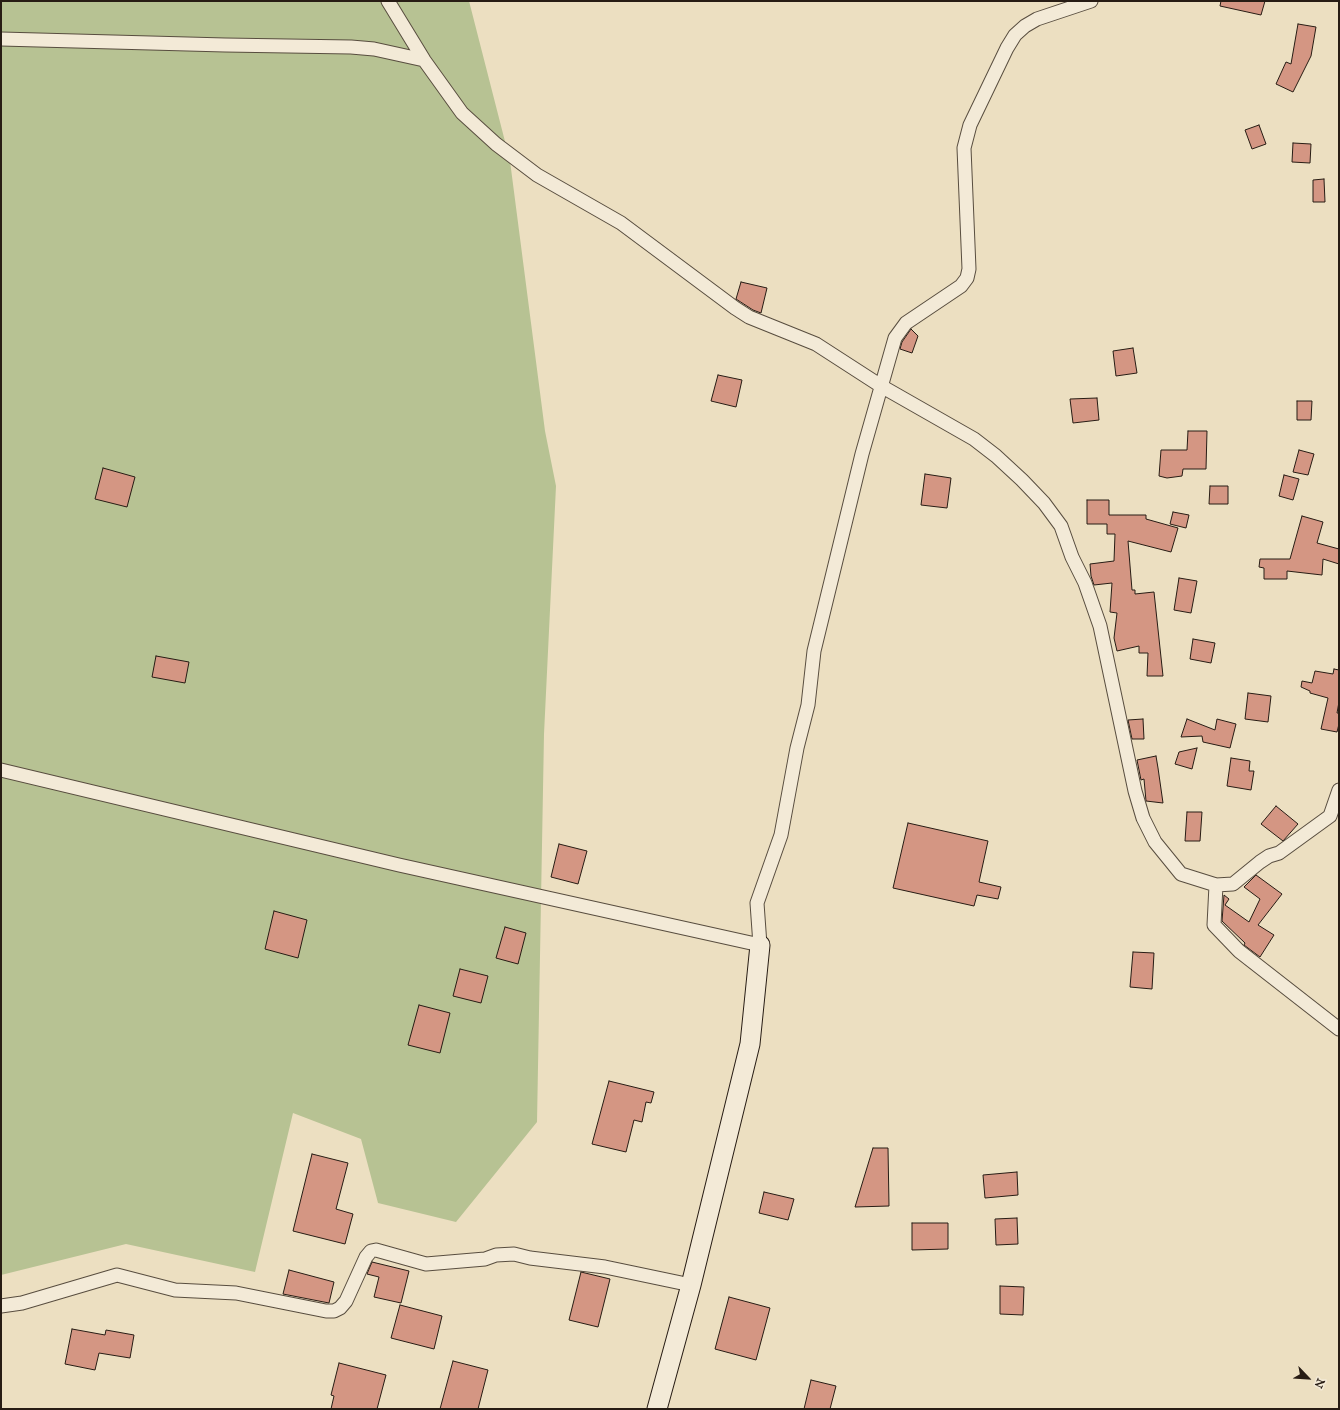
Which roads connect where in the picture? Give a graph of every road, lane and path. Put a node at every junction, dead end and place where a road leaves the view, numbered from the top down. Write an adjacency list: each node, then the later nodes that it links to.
1 (388, 1): 4 (street)
2 (1091, 1): 5 (street)
3 (1, 39): 4 (street)
4 (424, 60): 5 (street)
5 (881, 386): 8 (street); 9 (street)
6 (1, 770): 9 (street)
7 (1339, 790): 8 (street)
8 (1216, 885): 10 (street)
9 (760, 945): 11 (street)
10 (1339, 1029)
11 (690, 1285): 12 (street); 13 (street)
12 (1, 1306)
13 (656, 1409)

